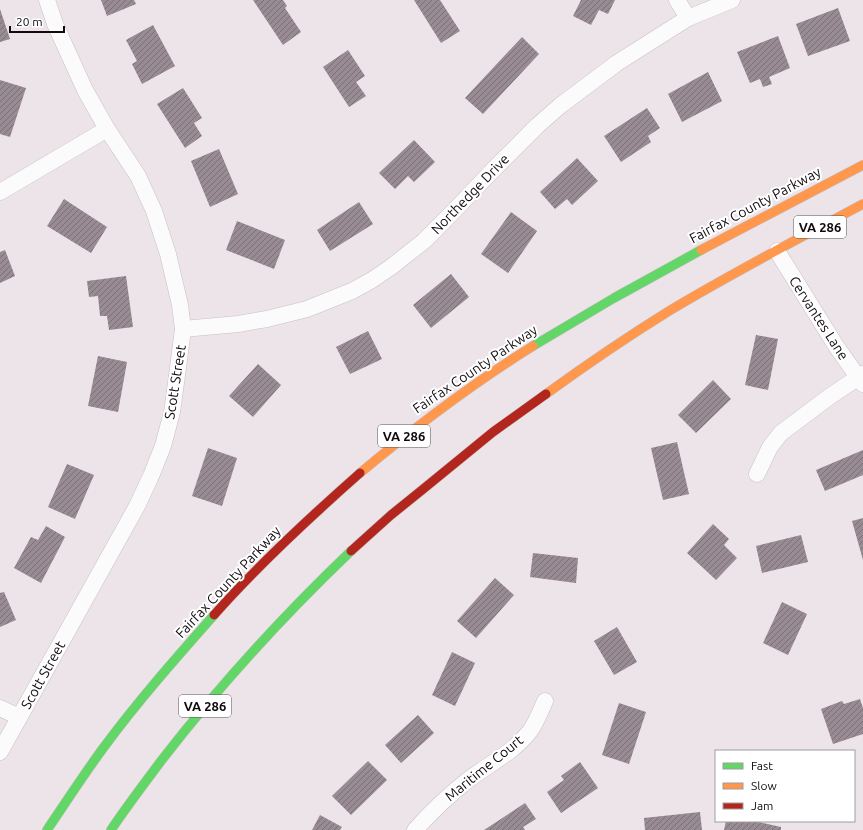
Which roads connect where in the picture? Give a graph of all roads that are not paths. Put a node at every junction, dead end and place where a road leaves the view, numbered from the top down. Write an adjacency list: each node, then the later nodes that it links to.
1 (47, 0): 5 (street, Scott Street)
2 (677, 0): 4 (street)
3 (732, 0): 4 (street, Northedge Drive)
4 (688, 18): 10 (street, Northedge Drive)
5 (107, 129): 7 (street); 10 (street, Scott Street)
6 (863, 165): 17 (highway, Fairfax County Parkway / VA 286)
7 (0, 192)
8 (863, 204): 9 (highway, VA 286)
9 (777, 251): 11 (street, Cervantes Lane); 18 (highway, VA 286)
10 (183, 329): 15 (street, Scott Street)
11 (861, 379): 12 (street)
12 (757, 474)
13 (545, 701): 19 (street, Maritime Court)
14 (0, 708): 15 (street)
15 (19, 717): 16 (street, Scott Street)
16 (0, 752)
17 (47, 830)
18 (110, 830)
19 (414, 830)

